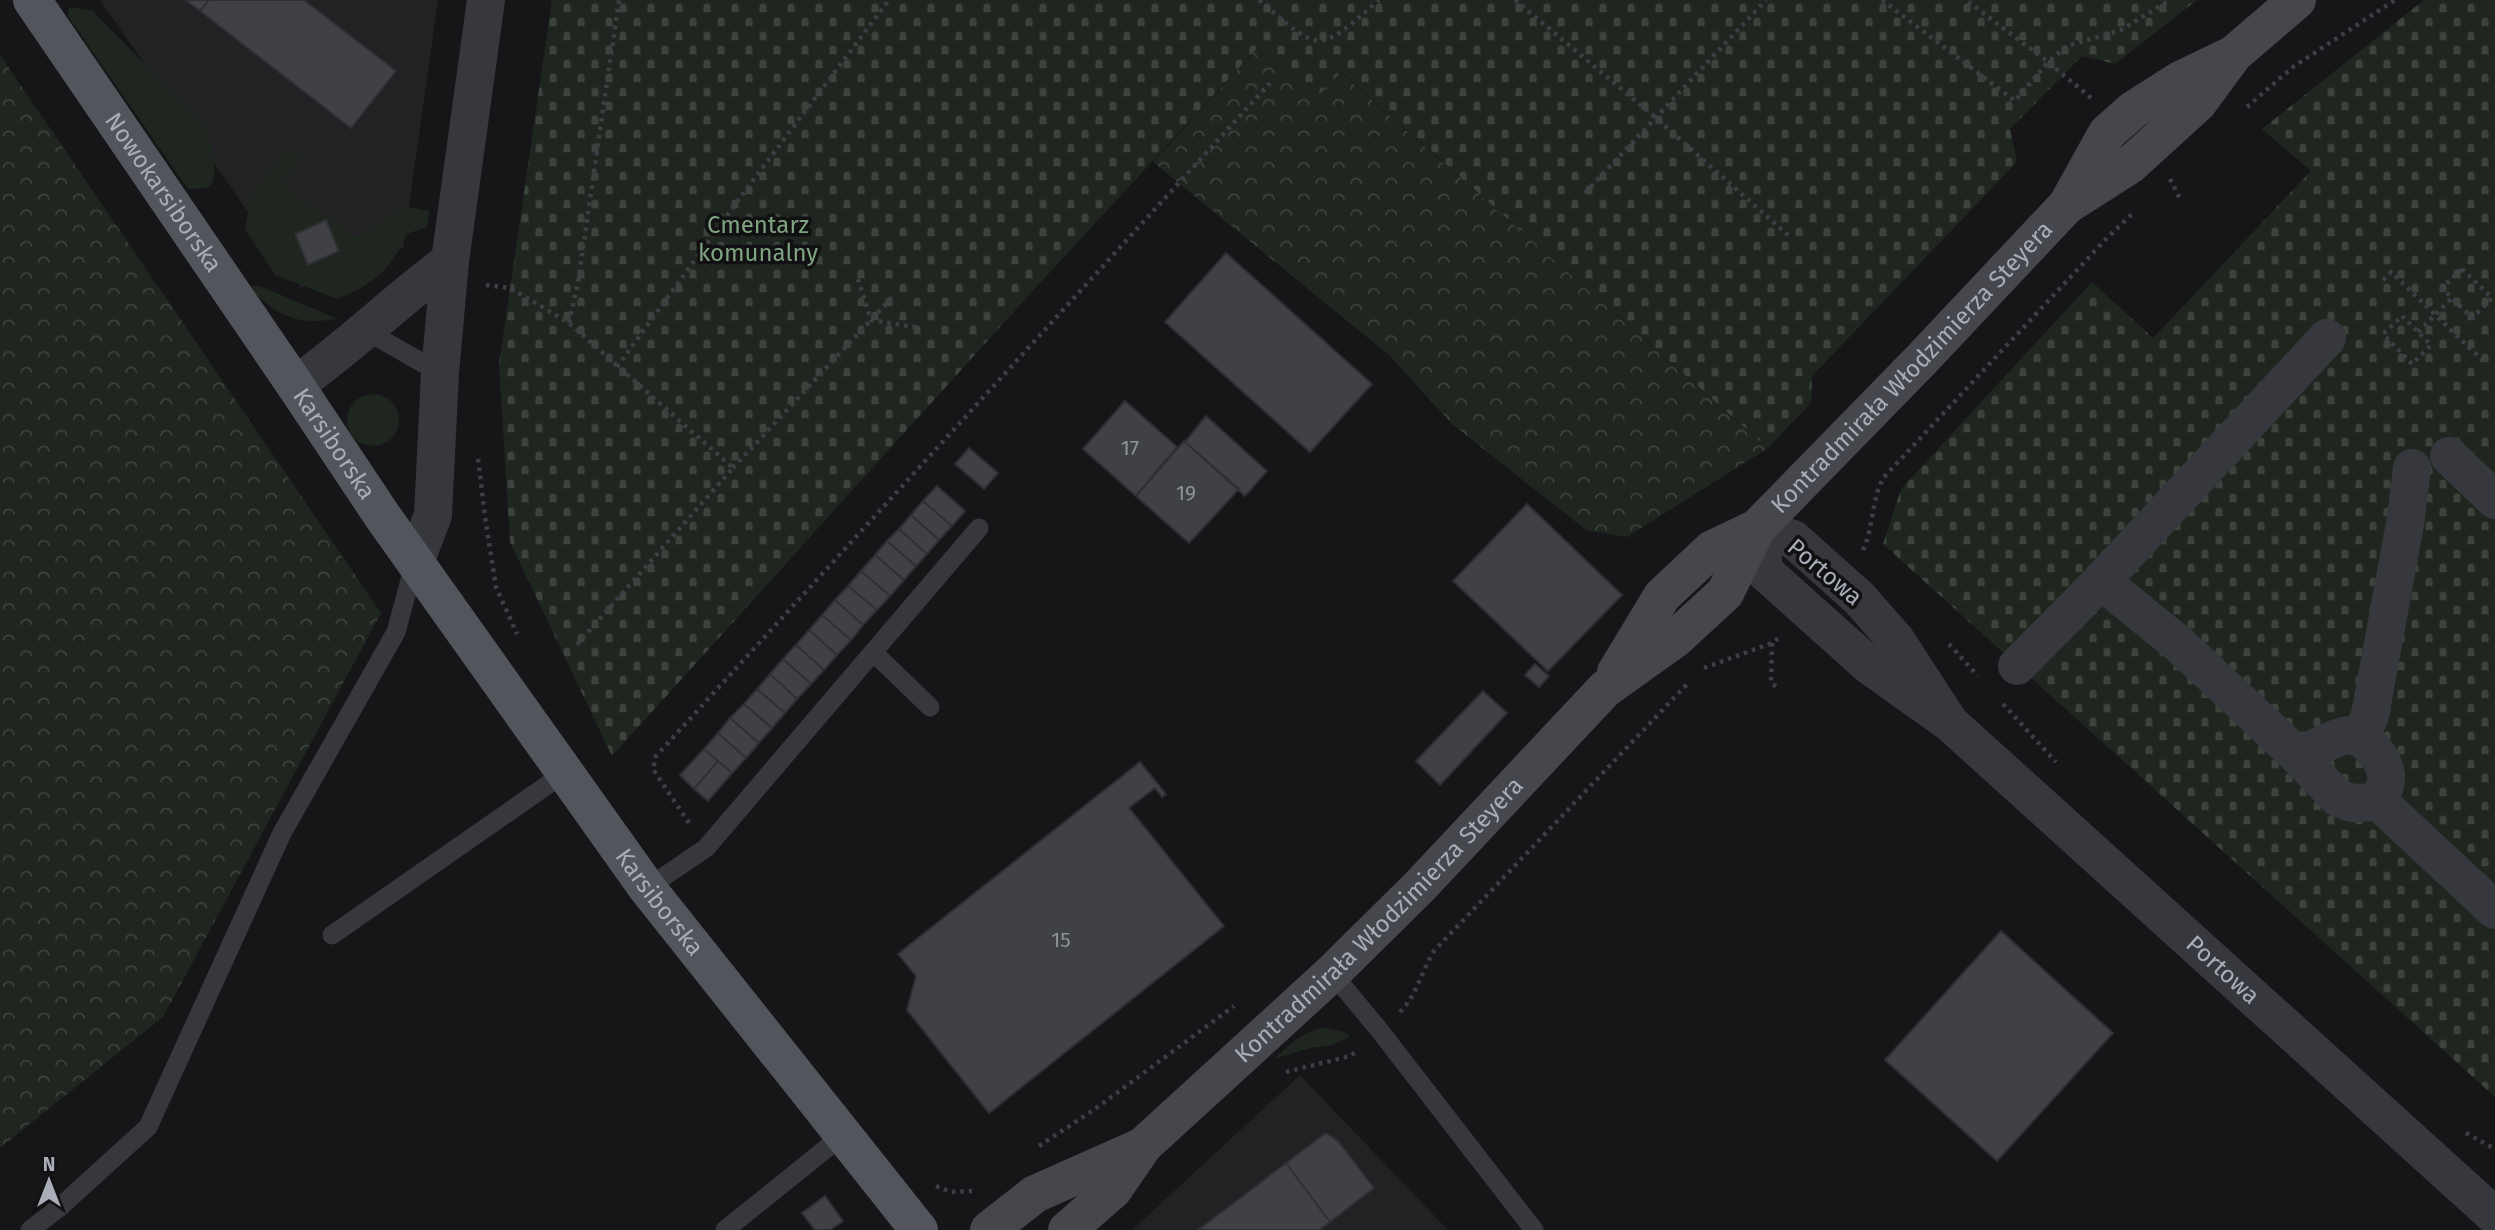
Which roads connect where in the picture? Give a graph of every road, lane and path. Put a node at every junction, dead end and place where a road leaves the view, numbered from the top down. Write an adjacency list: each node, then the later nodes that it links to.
1 (32, 0): 40 (main road, Nowokarsiborska)
2 (486, 0): 24 (street)
3 (619, 0): 32 (path)
4 (889, 0): 38 (path)
5 (1259, 0): 6 (path)
6 (1379, 0)
7 (1515, 0): 18 (path)
8 (1766, 0): 18 (path)
9 (1882, 0): 14 (path)
10 (1966, 0): 14 (path)
11 (2170, 0): 14 (path)
12 (2297, 0): 47 (street, Kontradmirała Włodzimierza Steyera)
13 (2395, 0): 17 (path)
14 (2048, 62): 16 (path)
15 (1270, 83): 65 (path)
16 (2096, 102)
17 (2241, 113)
18 (1656, 118): 21 (path); 23 (path)
19 (2170, 177): 20 (path)
20 (2160, 186)
21 (1585, 193)
22 (2142, 204): 48 (path)
23 (1789, 236)
24 (450, 261): 34 (street, Karsiborska); 39 (street)
25 (858, 279): 31 (path)
26 (2382, 280): 30 (path)
27 (485, 285): 32 (path)
28 (895, 294): 31 (path)
29 (2452, 298): 29 (path); 30 (path)
30 (2436, 315): 35 (path); 37 (path)
31 (872, 320): 33 (path); 43 (path)
32 (569, 323): 38 (path)
33 (920, 328)
34 (365, 330): 39 (lane); 40 (street, Karsiborska)
35 (2418, 332): 35 (path)
36 (2328, 338): 50 (street)
37 (2483, 360)
38 (617, 367): 43 (path)
39 (440, 373): 49 (street)
40 (295, 385): 49 (main road, Karsiborska)
41 (2449, 456): 45 (street)
42 (478, 457): 52 (path)
43 (733, 468): 54 (path)
44 (2412, 468): 61 (street)
45 (2495, 500)
46 (979, 528): 55 (lane)
47 (1758, 528): 69 (street, Kontradmirała Włodzimierza Steyera); 77 (street, Portowa)
48 (1859, 555)
49 (415, 562): 63 (main road, Karsiborska); 78 (lane)
50 (2101, 581): 56 (street); 62 (street)
51 (1789, 630): 53 (path)
52 (518, 635)
53 (1772, 643): 57 (path); 59 (path)
54 (575, 648)
55 (873, 652): 60 (lane); 65 (lane)
56 (2017, 666)
57 (1700, 670)
58 (1692, 678): 71 (path)
59 (1780, 690)
60 (930, 706)
61 (2360, 738): 62 (street); 64 (street)
62 (2298, 756): 64 (street)
63 (566, 772): 66 (main road, Karsiborska); 68 (lane)
64 (2379, 802): 67 (street)
65 (706, 848): 66 (lane)
66 (647, 888): 72 (main road, Karsiborska)
67 (2495, 910)
68 (332, 935)
69 (1332, 973): 73 (street, Kontradmirała Włodzimierza Steyera); 83 (lane)
70 (1244, 998): 74 (path)
71 (1396, 1016)
72 (843, 1135): 79 (lane); 80 (main road, Karsiborska)
73 (1144, 1145): 81 (street, Kontradmirała Włodzimierza Steyera); 82 (street, Kontradmirała Włodzimierza Steyera)
74 (1029, 1153)
75 (931, 1181): 76 (path)
76 (981, 1188)
77 (2495, 1216)
78 (30, 1230)
79 (724, 1230)
80 (919, 1230)
81 (989, 1230)
82 (1067, 1230)
83 (1534, 1230)

